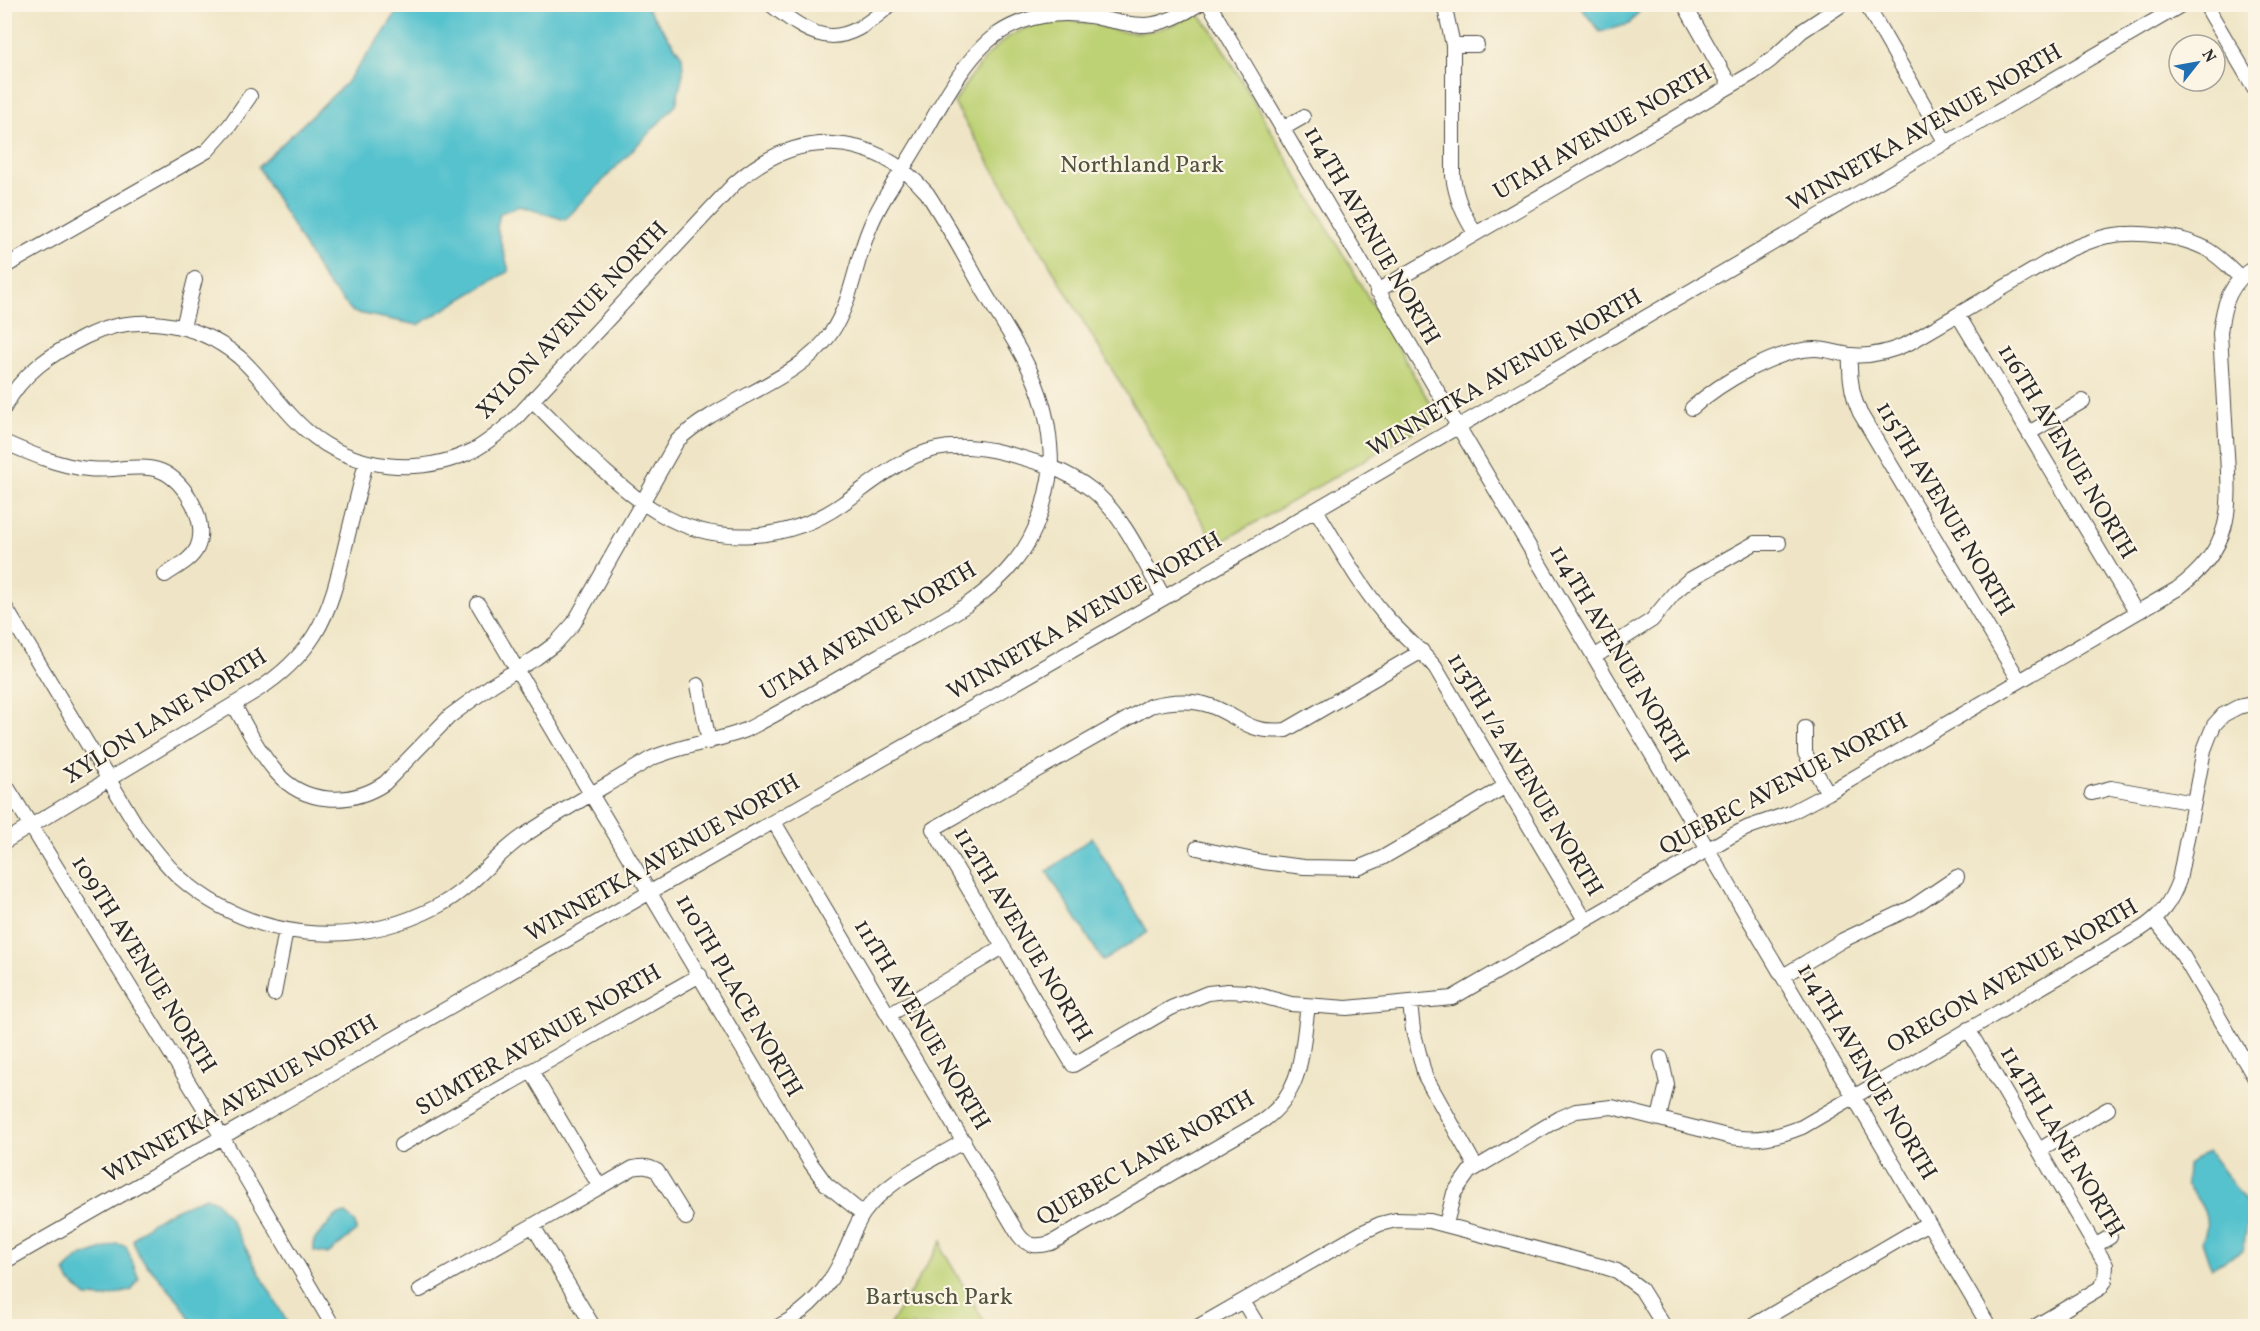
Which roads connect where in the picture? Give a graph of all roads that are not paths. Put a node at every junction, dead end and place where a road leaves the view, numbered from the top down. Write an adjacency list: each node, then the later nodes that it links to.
1 (770, 4): 2 (street)
2 (891, 4)
3 (1199, 4): 19 (street)
4 (1209, 4): 17 (street, 114TH AVENUE NORTH)
5 (1444, 4): 11 (street)
6 (1684, 4): 13 (street)
7 (1843, 4): 13 (street, UTAH AVENUE NORTH)
8 (1866, 4): 18 (street)
9 (2183, 4): 18 (street, WINNETKA AVENUE NORTH)
10 (2205, 4): 14 (street)
11 (1454, 45): 12 (street); 20 (street)
12 (1477, 45)
13 (1730, 85): 20 (street, UTAH AVENUE NORTH)
14 (2256, 91)
15 (250, 96): 22 (street)
16 (1304, 117): 17 (street)
17 (1282, 129): 25 (street, 114TH AVENUE NORTH)
18 (1946, 143): 33 (street, WINNETKA AVENUE NORTH)
19 (903, 169): 29 (street, XYLON AVENUE NORTH); 37 (street, XYLON AVENUE NORTH); 38 (street)
20 (1475, 233): 25 (street, UTAH AVENUE NORTH)
21 (2256, 266): 23 (street, QUEBEC AVENUE NORTH)
22 (4, 267)
23 (2240, 277): 26 (street); 45 (street, QUEBEC AVENUE NORTH)
24 (195, 279): 27 (street)
25 (1377, 291): 33 (street, 114TH AVENUE NORTH)
26 (1958, 315): 28 (street); 34 (street, 116TH AVENUE NORTH)
27 (183, 327): 31 (street, XYLON AVENUE NORTH); 36 (street, XYLON AVENUE NORTH)
28 (1850, 355): 32 (street); 49 (street, 115TH AVENUE NORTH)
29 (532, 400): 36 (street, XYLON AVENUE NORTH); 38 (street)
30 (2083, 401): 34 (street)
31 (4, 408)
32 (1692, 408)
33 (1457, 428): 39 (street, WINNETKA AVENUE NORTH); 47 (street, 114TH AVENUE NORTH)
34 (2029, 433): 45 (street, 116TH AVENUE NORTH)
35 (4, 442): 41 (street)
36 (366, 462): 52 (street, XYLON LANE NORTH)
37 (1051, 467): 38 (street); 42 (street); 54 (street, UTAH AVENUE NORTH)
38 (642, 503): 48 (street)
39 (1316, 510): 42 (street, WINNETKA AVENUE NORTH); 46 (street, 113TH 1/2 AVENUE NORTH)
40 (1779, 543): 47 (street)
41 (165, 574)
42 (1164, 598): 62 (street, WINNETKA AVENUE NORTH)
43 (478, 604): 48 (street, 110TH PLACE NORTH)
44 (4, 605): 55 (street, UTAH AVENUE NORTH)
45 (2136, 612): 49 (street, QUEBEC AVENUE NORTH)
46 (1422, 651): 57 (street, 113TH 1/2 AVENUE NORTH); 72 (street, 112TH AVENUE NORTH)
47 (1594, 657): 66 (street, 114TH AVENUE NORTH)
48 (518, 670): 52 (street); 60 (street, 110TH PLACE NORTH)
49 (2019, 680): 58 (street, QUEBEC AVENUE NORTH)
50 (698, 685): 54 (street)
51 (2256, 703): 61 (street, OREGON AVENUE NORTH)
52 (234, 705): 55 (street, XYLON LANE NORTH)
53 (1805, 728): 58 (street)
54 (709, 742): 60 (street, UTAH AVENUE NORTH)
55 (110, 780): 63 (street, XYLON LANE NORTH); 71 (street, UTAH AVENUE NORTH)
56 (4, 782): 63 (street, 109TH AVENUE NORTH)
57 (1506, 786): 65 (street); 69 (street, 113TH 1/2 AVENUE NORTH)
58 (1828, 793): 66 (street, QUEBEC AVENUE NORTH)
59 (2092, 793): 61 (street)
60 (592, 794): 68 (street, 110TH PLACE NORTH); 71 (street, UTAH AVENUE NORTH)
61 (2194, 803): 70 (street, OREGON AVENUE NORTH)
62 (774, 822): 68 (street, WINNETKA AVENUE NORTH); 78 (street, 111TH AVENUE NORTH)
63 (32, 827): 64 (street); 87 (street, 109TH AVENUE NORTH)
64 (4, 842)
65 (1197, 848)
66 (1708, 850): 69 (street, QUEBEC AVENUE NORTH); 74 (street, 114TH AVENUE NORTH)
67 (1957, 877): 74 (street)
68 (650, 891): 73 (street, 110TH PLACE NORTH); 87 (street, WINNETKA AVENUE NORTH)
69 (1585, 920): 76 (street, QUEBEC AVENUE NORTH)
70 (2155, 920): 79 (street, OREGON AVENUE NORTH); 83 (street)
71 (285, 930): 75 (street)
72 (1003, 947): 78 (street); 81 (street, 112TH AVENUE NORTH)
73 (700, 975): 82 (street, SUMTER AVENUE NORTH); 93 (street, 110TH PLACE NORTH)
74 (1783, 976): 84 (street, 114TH AVENUE NORTH)
75 (274, 994)
76 (1410, 1003): 77 (street, QUEBEC AVENUE NORTH); 91 (street)
77 (1308, 1006): 81 (street, QUEBEC AVENUE NORTH); 100 (street, QUEBEC LANE NORTH)
78 (889, 1015): 88 (street, 111TH AVENUE NORTH)
79 (1968, 1029): 84 (street, OREGON AVENUE NORTH); 90 (street, 114TH LANE NORTH)
80 (1661, 1058): 86 (street)
81 (1073, 1065)
82 (531, 1071): 89 (street, SUMTER AVENUE NORTH); 92 (street)
83 (2256, 1080)
84 (1854, 1096): 86 (street, OREGON AVENUE NORTH); 95 (street, 114TH AVENUE NORTH)
85 (2108, 1109): 90 (street)
86 (1659, 1118): 91 (street, OREGON AVENUE NORTH)
87 (222, 1137): 101 (street, WINNETKA AVENUE NORTH); 104 (street, 109TH AVENUE NORTH)
88 (964, 1141): 93 (street); 100 (street, 111TH AVENUE NORTH)
89 (401, 1145)
90 (2039, 1150): 99 (street, 114TH LANE NORTH)
91 (1476, 1167): 96 (street, OREGON AVENUE NORTH)
92 (600, 1187): 94 (street); 97 (street)
93 (863, 1214): 106 (street)
94 (686, 1218)
95 (1929, 1223): 110 (street); 111 (street, 114TH AVENUE NORTH)
96 (1446, 1224): 103 (street); 109 (street)
97 (533, 1226): 102 (street); 105 (street)
98 (2110, 1237): 99 (street)
99 (2096, 1245): 112 (street, 114TH LANE NORTH)
100 (1034, 1246)
101 (4, 1262)
102 (420, 1290)
103 (1243, 1301): 107 (street); 108 (street)
104 (333, 1326)
105 (593, 1326)
106 (779, 1326)
107 (1199, 1326)
108 (1257, 1326)
109 (1664, 1326)
110 (1752, 1326)
111 (1989, 1326)
112 (2036, 1326)

